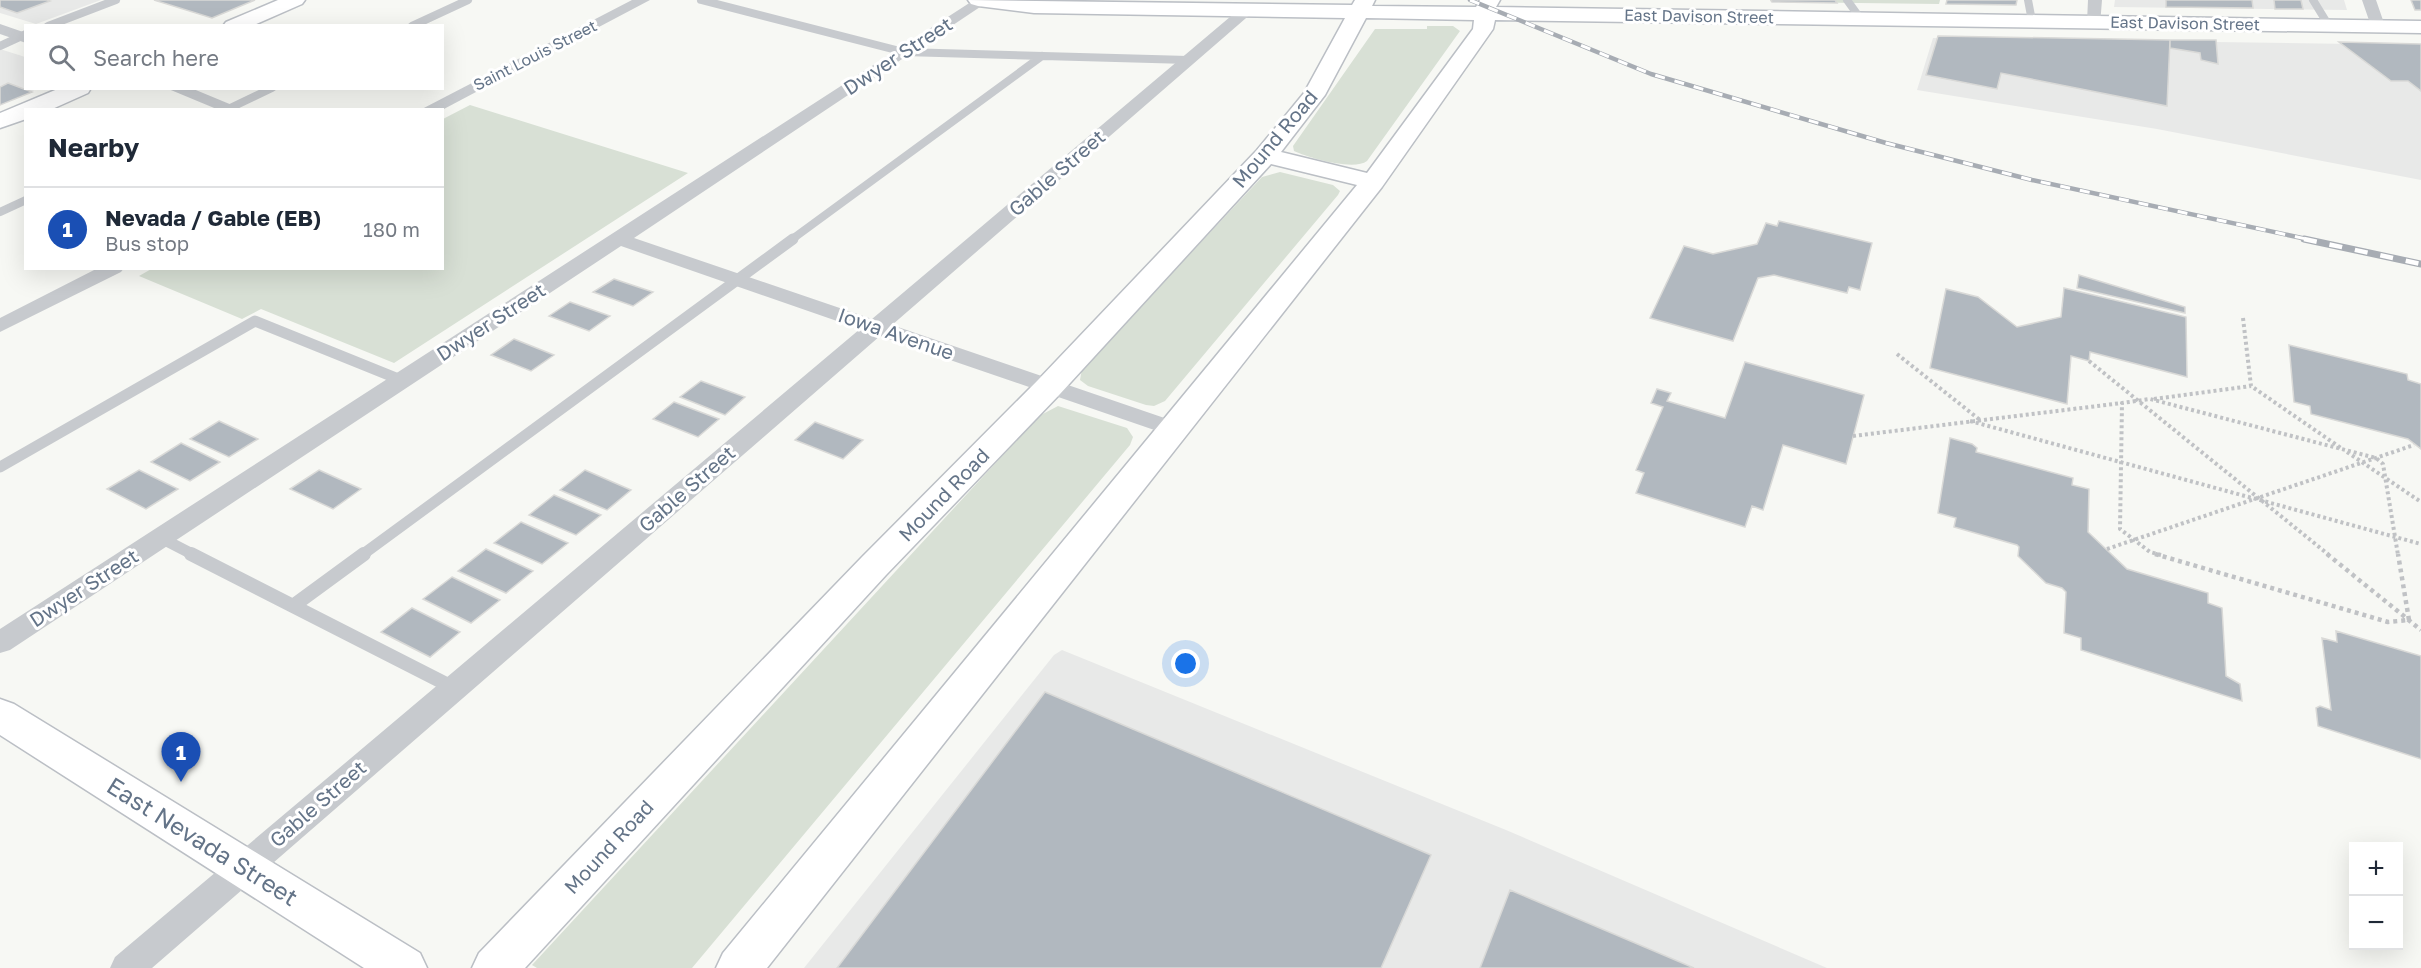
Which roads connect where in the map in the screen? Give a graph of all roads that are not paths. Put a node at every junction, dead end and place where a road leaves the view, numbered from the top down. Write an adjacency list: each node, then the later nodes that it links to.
1 (116, 0): 22 (lane)
2 (295, 0): 23 (main road)
3 (468, 0): 24 (lane)
4 (643, 0): 40 (street, Saint Louis Street)
5 (701, 0): 31 (lane)
6 (980, 0): 13 (main road, East Davison Street); 31 (street, Dwyer Street)
7 (1573, 0): 18 (main road)
8 (1847, 0): 19 (lane)
9 (2028, 0): 20 (lane)
10 (2095, 0): 21 (street)
11 (2313, 0): 25 (lane)
12 (2368, 0): 26 (street)
13 (1108, 4): 14 (main road, East Davison Street)
14 (1149, 4): 15 (main road, East Davison Street)
15 (1252, 4): 16 (main road, East Davison Street); 33 (street, Gable Street)
16 (1362, 6): 17 (main road, East Davison Street); 43 (main road, Mound Road)
17 (1487, 7): 18 (main road, East Davison Street); 44 (main road)
18 (1614, 15): 19 (main road, East Davison Street)
19 (1860, 18): 20 (main road, East Davison Street)
20 (2032, 21): 21 (main road, East Davison Street)
21 (2094, 22): 25 (main road, East Davison Street)
22 (53, 24)
23 (238, 24)
24 (416, 24)
25 (2329, 26): 26 (main road, East Davison Street)
26 (2377, 26): 27 (main road, East Davison Street)
27 (2421, 27)
28 (0, 29): 29 (street)
29 (24, 36): 30 (lane)
30 (0, 46)
31 (904, 52): 32 (lane); 47 (street, Dwyer Street)
32 (1042, 56): 33 (lane); 49 (lane)
33 (1188, 60): 51 (street, Gable Street)
34 (75, 90): 37 (main road)
35 (179, 90): 38 (street)
36 (268, 90): 39 (lane)
37 (32, 108)
38 (228, 108)
39 (233, 108)
40 (432, 108)
41 (24, 111): 42 (main road)
42 (0, 121)
43 (1266, 155): 44 (main road); 53 (main road, Mound Road)
44 (1373, 182): 54 (main road)
45 (24, 201): 46 (lane)
46 (0, 212)
47 (618, 239): 49 (street, Iowa Avenue); 52 (street, Dwyer Street)
48 (110, 270): 50 (street)
49 (737, 280): 51 (street, Iowa Avenue); 57 (lane)
50 (0, 326)
51 (876, 328): 53 (street, Iowa Avenue); 59 (street, Gable Street)
52 (401, 380): 55 (lane); 56 (street, Dwyer Street)
53 (1049, 387): 54 (street, Iowa Avenue); 64 (main road, Mound Road)
54 (1174, 429): 65 (main road)
55 (0, 467)
56 (161, 538): 57 (lane); 58 (street, Dwyer Street)
57 (293, 606): 59 (lane)
58 (0, 643)
59 (454, 688): 61 (street, Gable Street)
60 (0, 715): 61 (main road, East Nevada Street)
61 (243, 868): 62 (street, Gable Street); 63 (main road, East Nevada Street)
62 (127, 968)
63 (404, 968)
64 (495, 968)
65 (739, 968)

